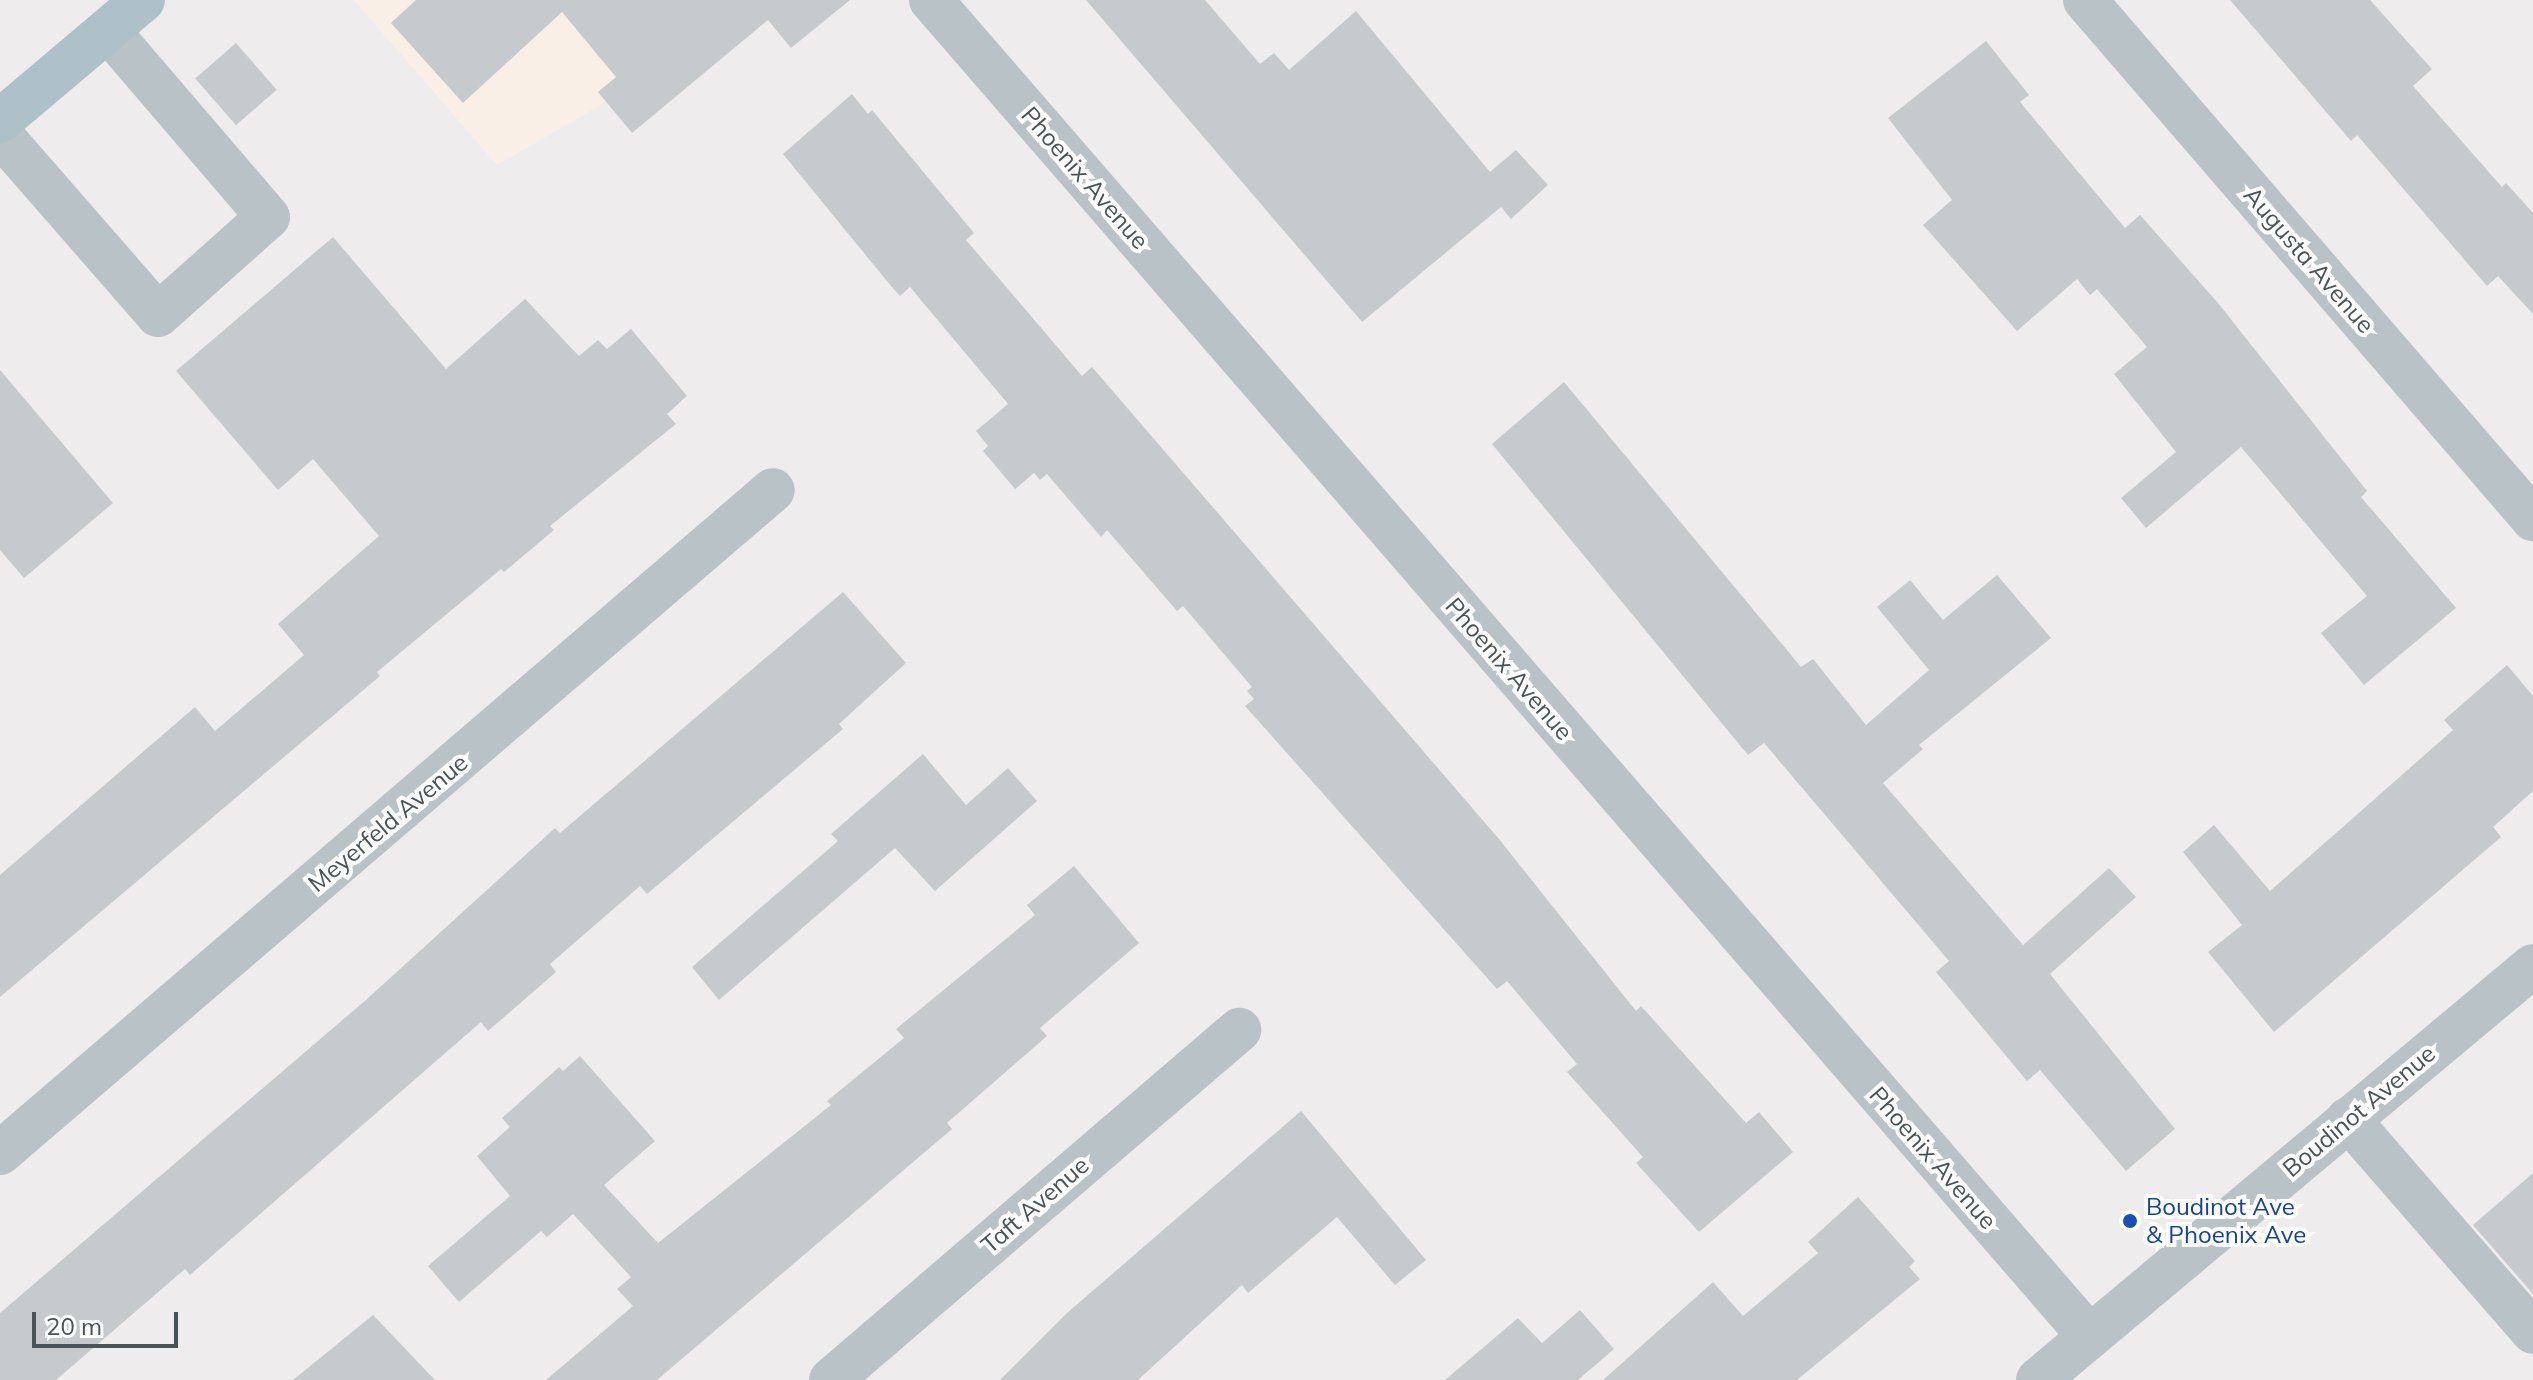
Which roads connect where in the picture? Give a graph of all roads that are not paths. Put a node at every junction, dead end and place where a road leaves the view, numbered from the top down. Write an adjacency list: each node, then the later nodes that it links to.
1 (143, 0): 4 (main road)
2 (931, 0): 14 (street, Phoenix Avenue)
3 (2085, 0): 8 (street, Augusta Avenue)
4 (108, 30): 5 (main road); 6 (street)
5 (0, 121)
6 (0, 134)
7 (773, 490): 12 (street, Meyerfeld Avenue)
8 (2533, 519)
9 (2533, 966): 11 (street, Boudinot Avenue)
10 (1239, 1030): 15 (street, Taft Avenue)
11 (2348, 1119): 13 (street); 14 (street, Boudinot Avenue)
12 (0, 1153)
13 (2533, 1332)
14 (2089, 1336): 16 (street, Boudinot Avenue)
15 (831, 1380)
16 (2038, 1380)

